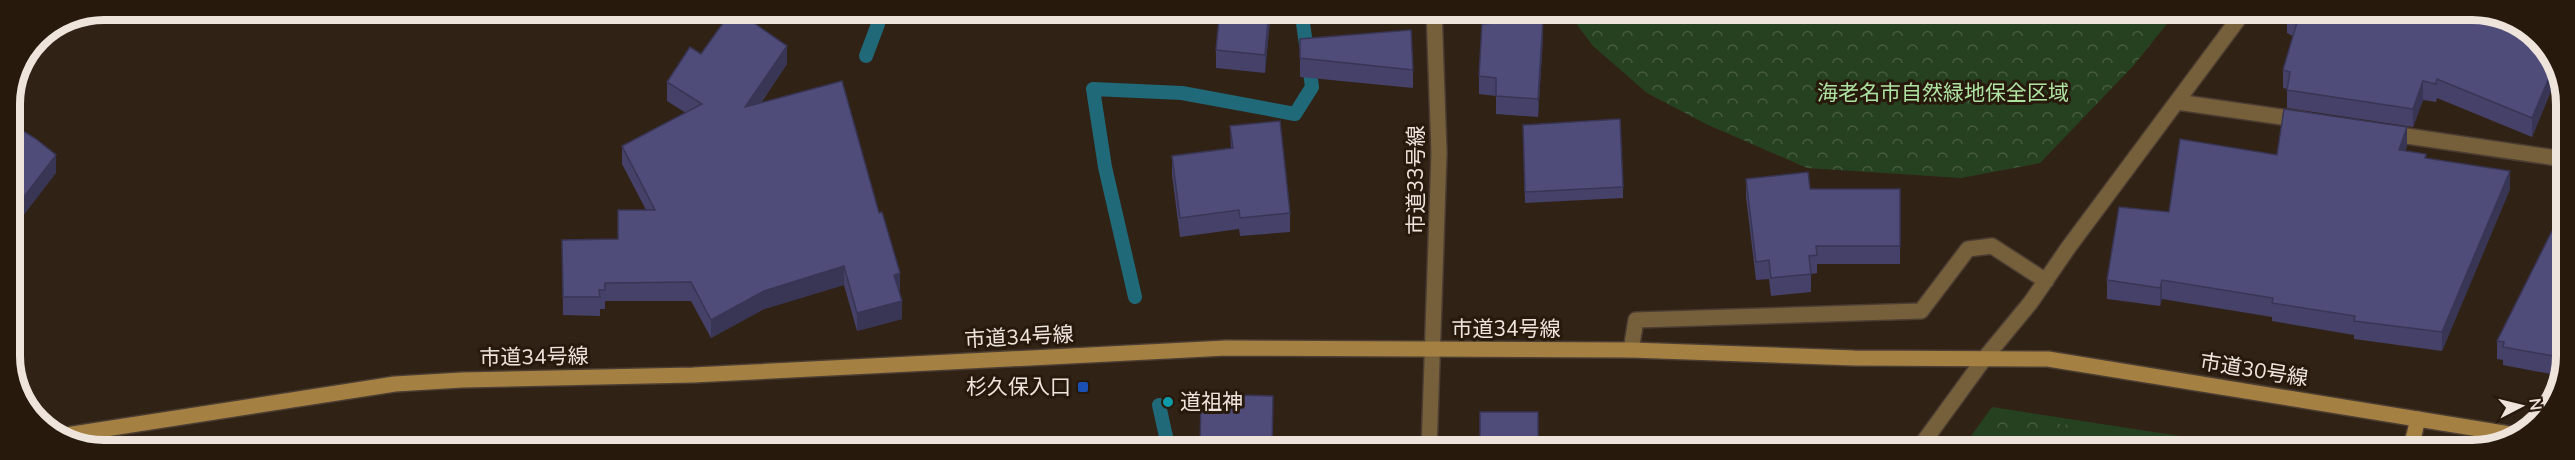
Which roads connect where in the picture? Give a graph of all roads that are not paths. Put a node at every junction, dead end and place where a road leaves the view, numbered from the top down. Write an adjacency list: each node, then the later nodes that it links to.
1 (1434, 20): 8 (street, 市道33号線)
2 (2238, 20): 3 (street)
3 (2178, 102): 4 (street); 7 (street)
4 (2316, 122)
5 (2375, 131): 6 (street)
6 (2556, 157)
7 (2046, 281): 9 (street); 10 (street)
8 (1433, 350): 9 (street, 市道34号線); 13 (street, 市道34号線); 14 (street, 市道33号線)
9 (1631, 350): 10 (street, 市道34号線)
10 (1984, 359): 11 (street, 市道30号線); 15 (street)
11 (2418, 419): 12 (street, 市道30号線); 16 (street)
12 (2505, 433)
13 (72, 434)
14 (1429, 440)
15 (1925, 440)
16 (2413, 440)

